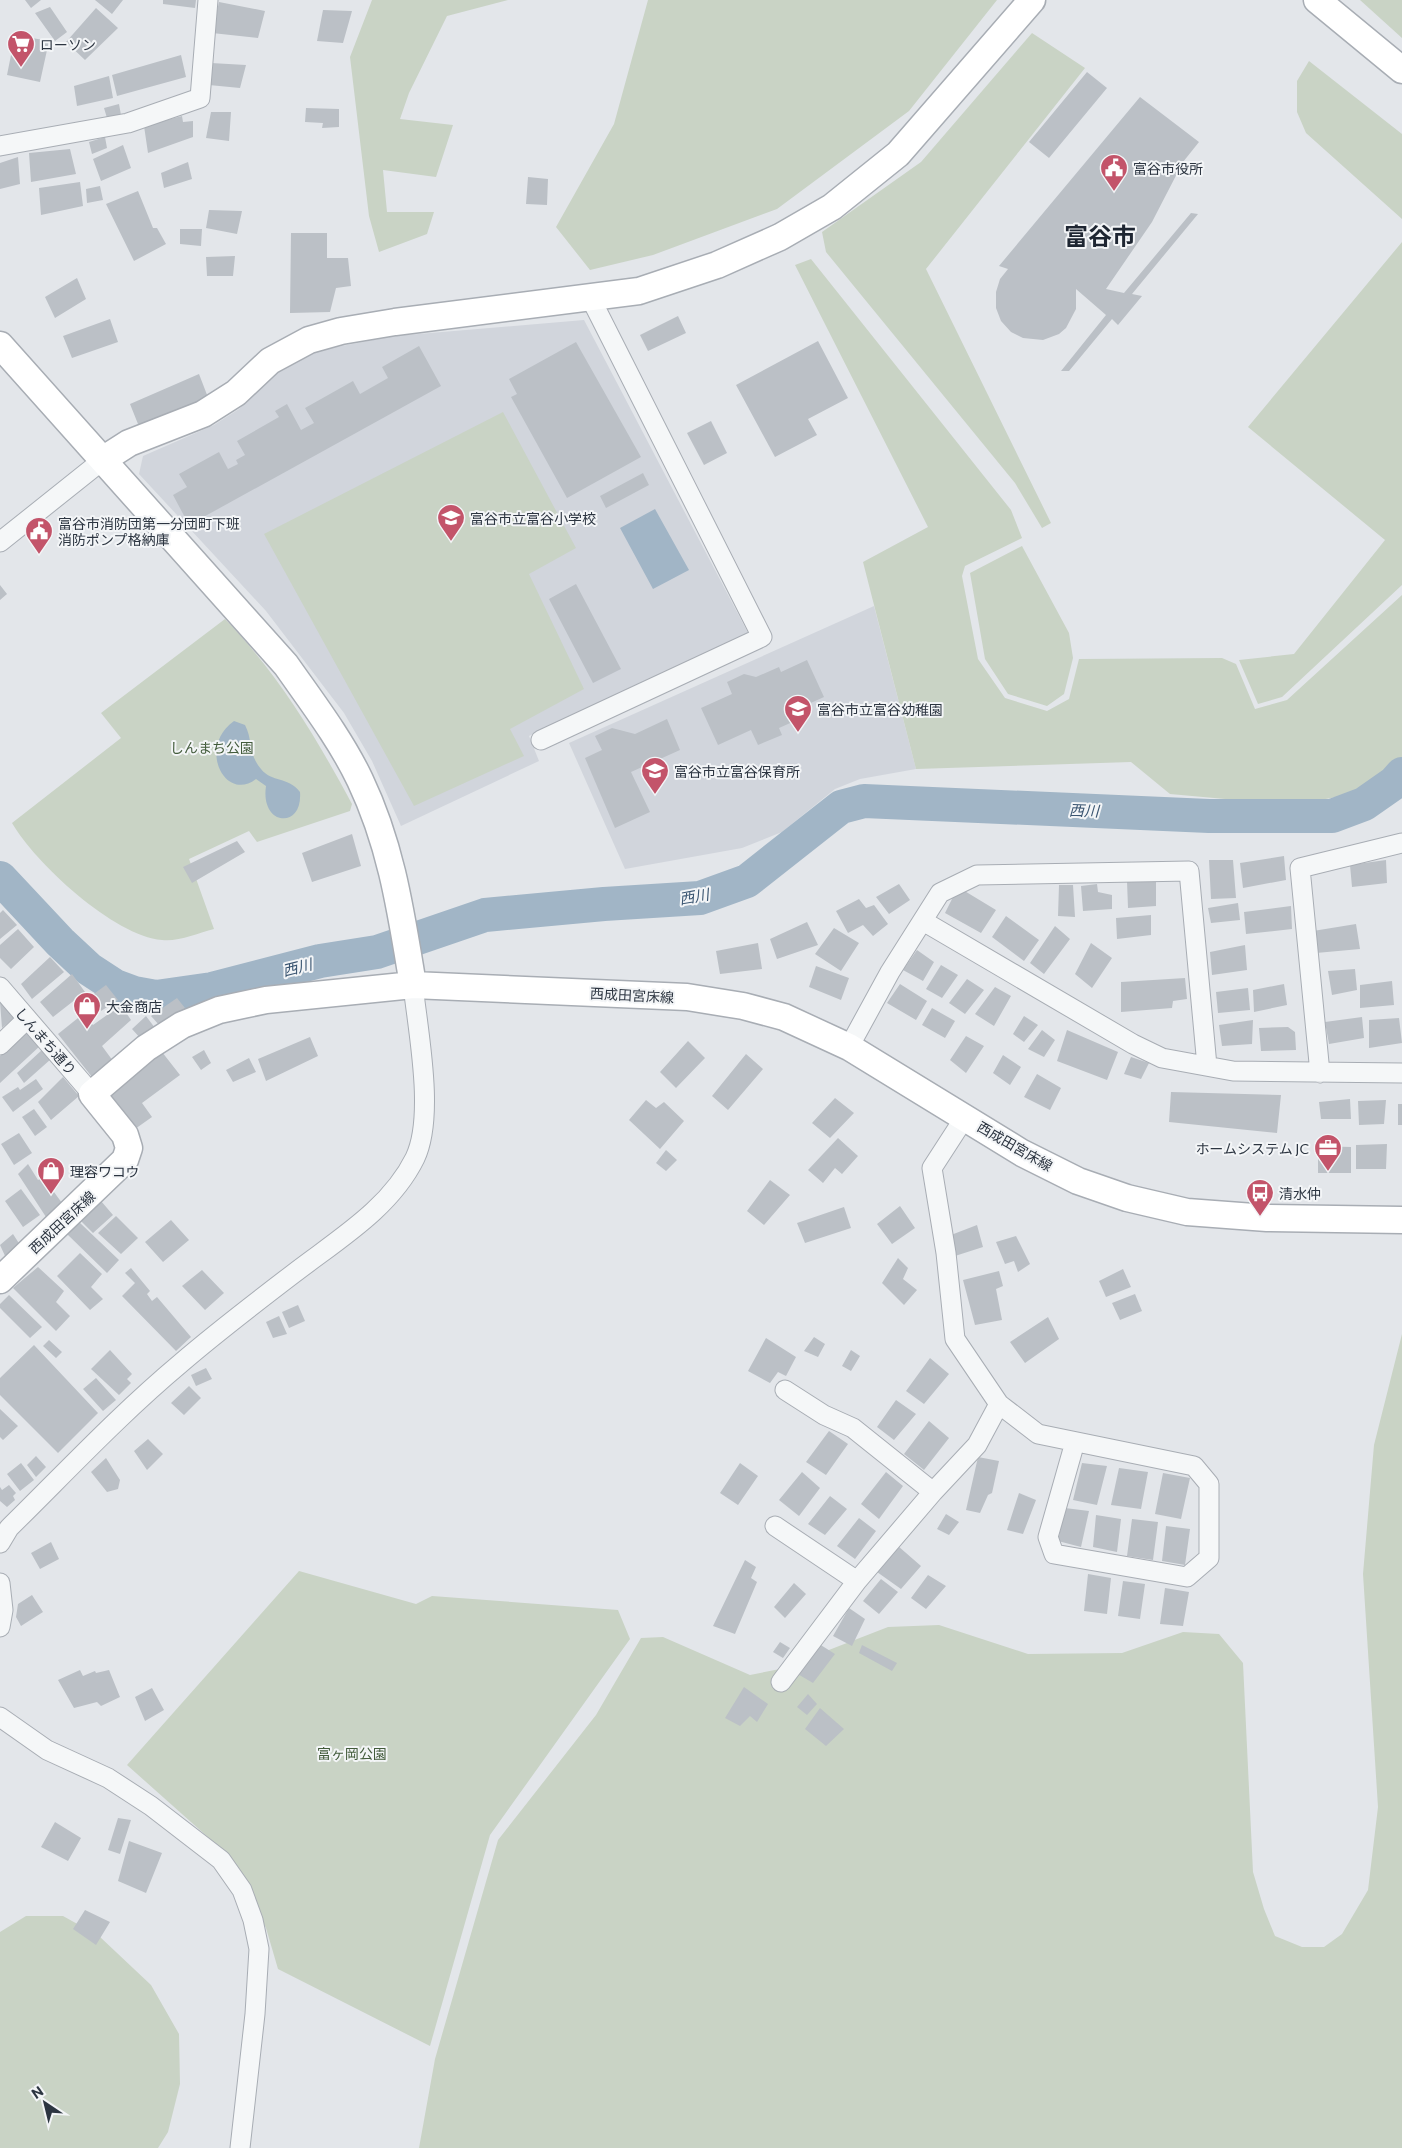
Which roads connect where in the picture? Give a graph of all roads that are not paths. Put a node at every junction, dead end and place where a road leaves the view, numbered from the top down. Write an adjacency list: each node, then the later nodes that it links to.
1 (208, 0): 5 (street)
2 (1032, 0): 6 (street)
3 (1318, 0): 4 (street)
4 (1402, 70)
5 (0, 146)
6 (590, 297): 8 (street); 10 (street)
7 (0, 345): 8 (street)
8 (104, 459): 9 (street); 13 (street)
9 (0, 542)
10 (541, 740)
11 (1402, 843): 19 (street)
12 (923, 922): 17 (street); 18 (street); 18 (street)
13 (412, 975): 17 (street, 西成田宮床線); 21 (street, 西成田宮床線); 30 (street)
14 (0, 988): 15 (street, しんまち通り)
15 (27, 1019): 16 (street); 21 (street, しんまち通り)
16 (0, 1045)
17 (849, 1047): 22 (street, 西成田宮床線)
18 (1208, 1066): 19 (street)
19 (1320, 1073): 20 (street)
20 (1402, 1073)
21 (92, 1094): 24 (street, 西成田宮床線)
22 (965, 1118): 23 (street, 西成田宮床線); 26 (street)
23 (1402, 1220)
24 (0, 1280)
25 (785, 1390): 28 (street)
26 (999, 1404): 27 (street); 28 (street)
27 (1075, 1442): 27 (street)
28 (933, 1492): 31 (street)
29 (775, 1526): 31 (street)
30 (0, 1543)
31 (857, 1581): 34 (street)
32 (0, 1583): 33 (street)
33 (0, 1627)
34 (781, 1682)
35 (0, 1717): 36 (street)
36 (240, 2148)

